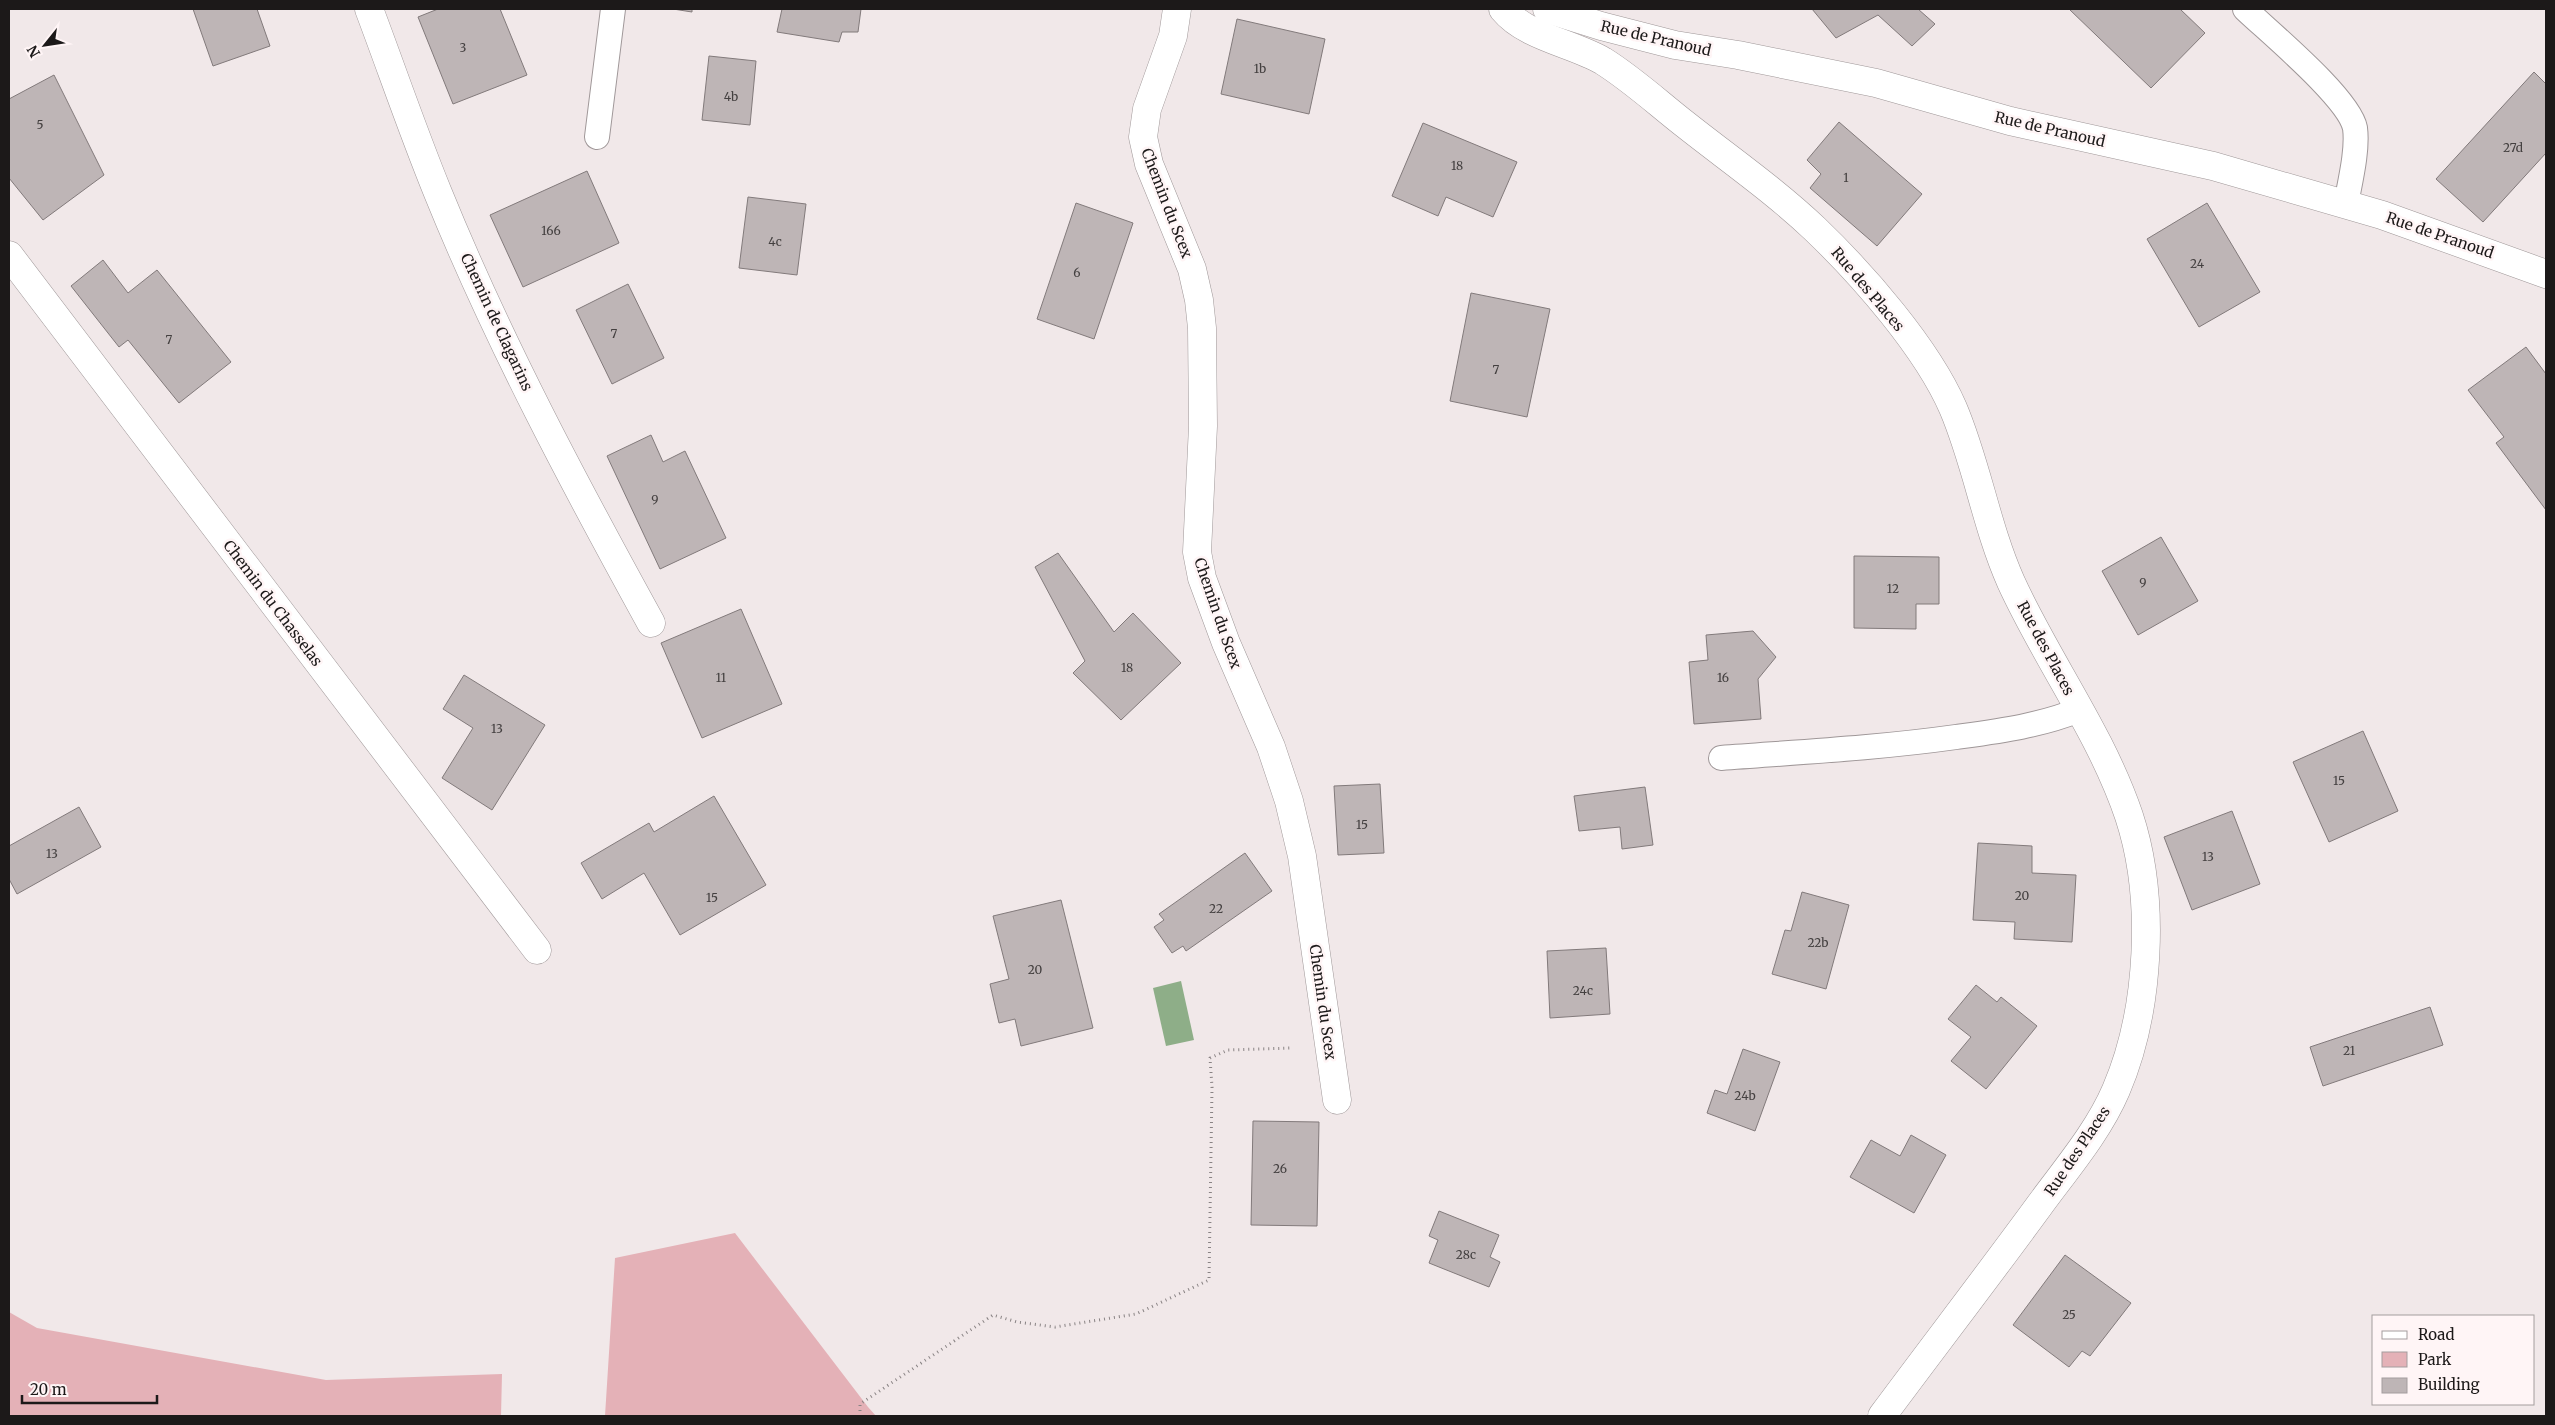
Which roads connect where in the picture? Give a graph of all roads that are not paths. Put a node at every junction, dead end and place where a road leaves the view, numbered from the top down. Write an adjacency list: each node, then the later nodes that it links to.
1 (368, 9): 11 (street, Chemin de Clagarins)
2 (613, 9): 7 (lane)
3 (1177, 9): 15 (street, Chemin du Scex)
4 (1503, 9): 12 (street, Rue des Places)
5 (1547, 9): 8 (street, Rue de Pranoud)
6 (2245, 9): 8 (lane)
7 (597, 137)
8 (2346, 204): 10 (street, Rue de Pranoud)
9 (9, 256): 14 (street, Chemin du Chasselas)
10 (2546, 274)
11 (651, 623)
12 (2079, 710): 13 (lane); 16 (street, Rue des Places)
13 (1721, 758)
14 (537, 950)
15 (1336, 1100)
16 (1882, 1416)

